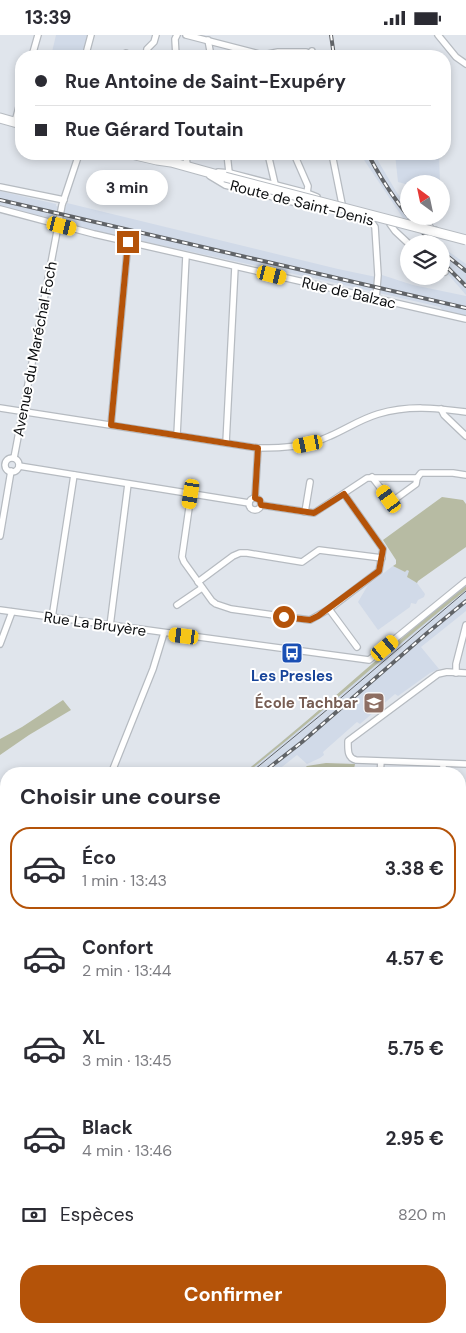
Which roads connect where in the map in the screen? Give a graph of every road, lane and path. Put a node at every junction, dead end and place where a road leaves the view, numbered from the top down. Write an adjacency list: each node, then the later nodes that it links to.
1 (38, 35): 8 (street)
2 (91, 35): 9 (street)
3 (156, 35): 10 (street)
4 (177, 35): 11 (street)
5 (186, 35): 7 (street)
6 (438, 35): 14 (street)
7 (208, 40): 12 (street); 13 (street)
8 (34, 50)
9 (87, 50)
10 (147, 50)
11 (176, 50)
12 (210, 50)
13 (242, 50)
14 (450, 50)
15 (451, 51): 16 (street)
16 (466, 64)
17 (0, 118): 18 (main road)
18 (15, 122)
19 (77, 160): 33 (street, Avenue du Maréchal Foch)
20 (163, 160): 26 (main road, Route de Saint-Denis)
21 (186, 160): 27 (street)
22 (227, 160): 29 (street)
23 (269, 160): 30 (street)
24 (297, 160): 32 (street)
25 (333, 160): 34 (street)
26 (171, 164): 27 (main road, Route de Saint-Denis); 28 (main road, Route de Saint-Denis)
27 (187, 166): 28 (main road, Route de Saint-Denis)
28 (210, 174): 29 (main road, Route de Saint-Denis); 36 (street, Route de Saint-Denis)
29 (227, 175): 30 (street, Route de Saint-Denis); 41 (main road, Route de Saint-Denis, bridge)
30 (275, 184): 32 (street, Route de Saint-Denis)
31 (0, 187): 33 (street)
32 (307, 193): 34 (street, Route de Saint-Denis)
33 (64, 200): 38 (street, Avenue du Maréchal Foch)
34 (342, 204): 37 (street, Route de Saint-Denis)
35 (0, 209): 38 (street, Rue de Balzac)
36 (362, 217): 37 (street, Route de Saint-Denis); 45 (street)
37 (390, 224): 40 (street)
38 (59, 225): 42 (street, Rue de Balzac); 49 (street, Avenue du Maréchal Foch)
39 (429, 225): 41 (street, Route de Saint-Denis)
40 (400, 236)
41 (466, 239)
42 (128, 242): 43 (street, Rue de Balzac); 51 (street)
43 (186, 256): 44 (street, Rue de Balzac); 52 (street)
44 (235, 267): 45 (street, Rue de Balzac); 54 (street)
45 (376, 299): 46 (street, Rue de Balzac)
46 (466, 319)
47 (0, 408): 49 (street)
48 (442, 409): 50 (street); 53 (street); 55 (street)
49 (23, 412): 51 (street); 56 (street, Avenue du Maréchal Foch)
50 (466, 412)
51 (111, 425): 52 (street)
52 (177, 435): 54 (street)
53 (466, 436)
54 (226, 443): 55 (street)
55 (258, 448): 68 (street)
56 (14, 458): 57 (street); 58 (street)
57 (3, 464): 59 (street)
58 (19, 466): 59 (street); 60 (street)
59 (11, 471): 72 (street)
60 (74, 475): 65 (street); 81 (street)
61 (466, 475): 63 (street)
62 (372, 477): 63 (street); 63 (street); 67 (street)
63 (417, 478)
64 (310, 482): 71 (street)
65 (128, 484): 66 (street); 83 (street)
66 (191, 494): 69 (street); 75 (street)
67 (344, 494): 71 (street); 73 (street)
68 (255, 498): 69 (street); 70 (street)
69 (249, 503): 70 (street)
70 (261, 505): 71 (street)
71 (305, 512)
72 (0, 536)
73 (382, 558): 75 (street); 78 (street)
74 (466, 581): 84 (street, Rue La Bruyère)
75 (198, 582): 76 (street)
76 (202, 588): 77 (street); 78 (street)
77 (177, 605)
78 (329, 609): 86 (street)
79 (0, 611): 80 (street, Rue La Bruyère)
80 (12, 612): 81 (street, Rue La Bruyère); 85 (street)
81 (52, 618): 83 (street, Rue La Bruyère)
82 (466, 625): 87 (street)
83 (110, 626): 84 (street, Rue La Bruyère)
84 (164, 633): 92 (street)
85 (0, 644)
86 (357, 647)
87 (456, 673): 88 (street); 89 (street)
88 (466, 673)
89 (381, 762): 90 (street); 93 (street)
90 (443, 764): 91 (street)
91 (466, 764)
92 (114, 767)
93 (381, 767)

